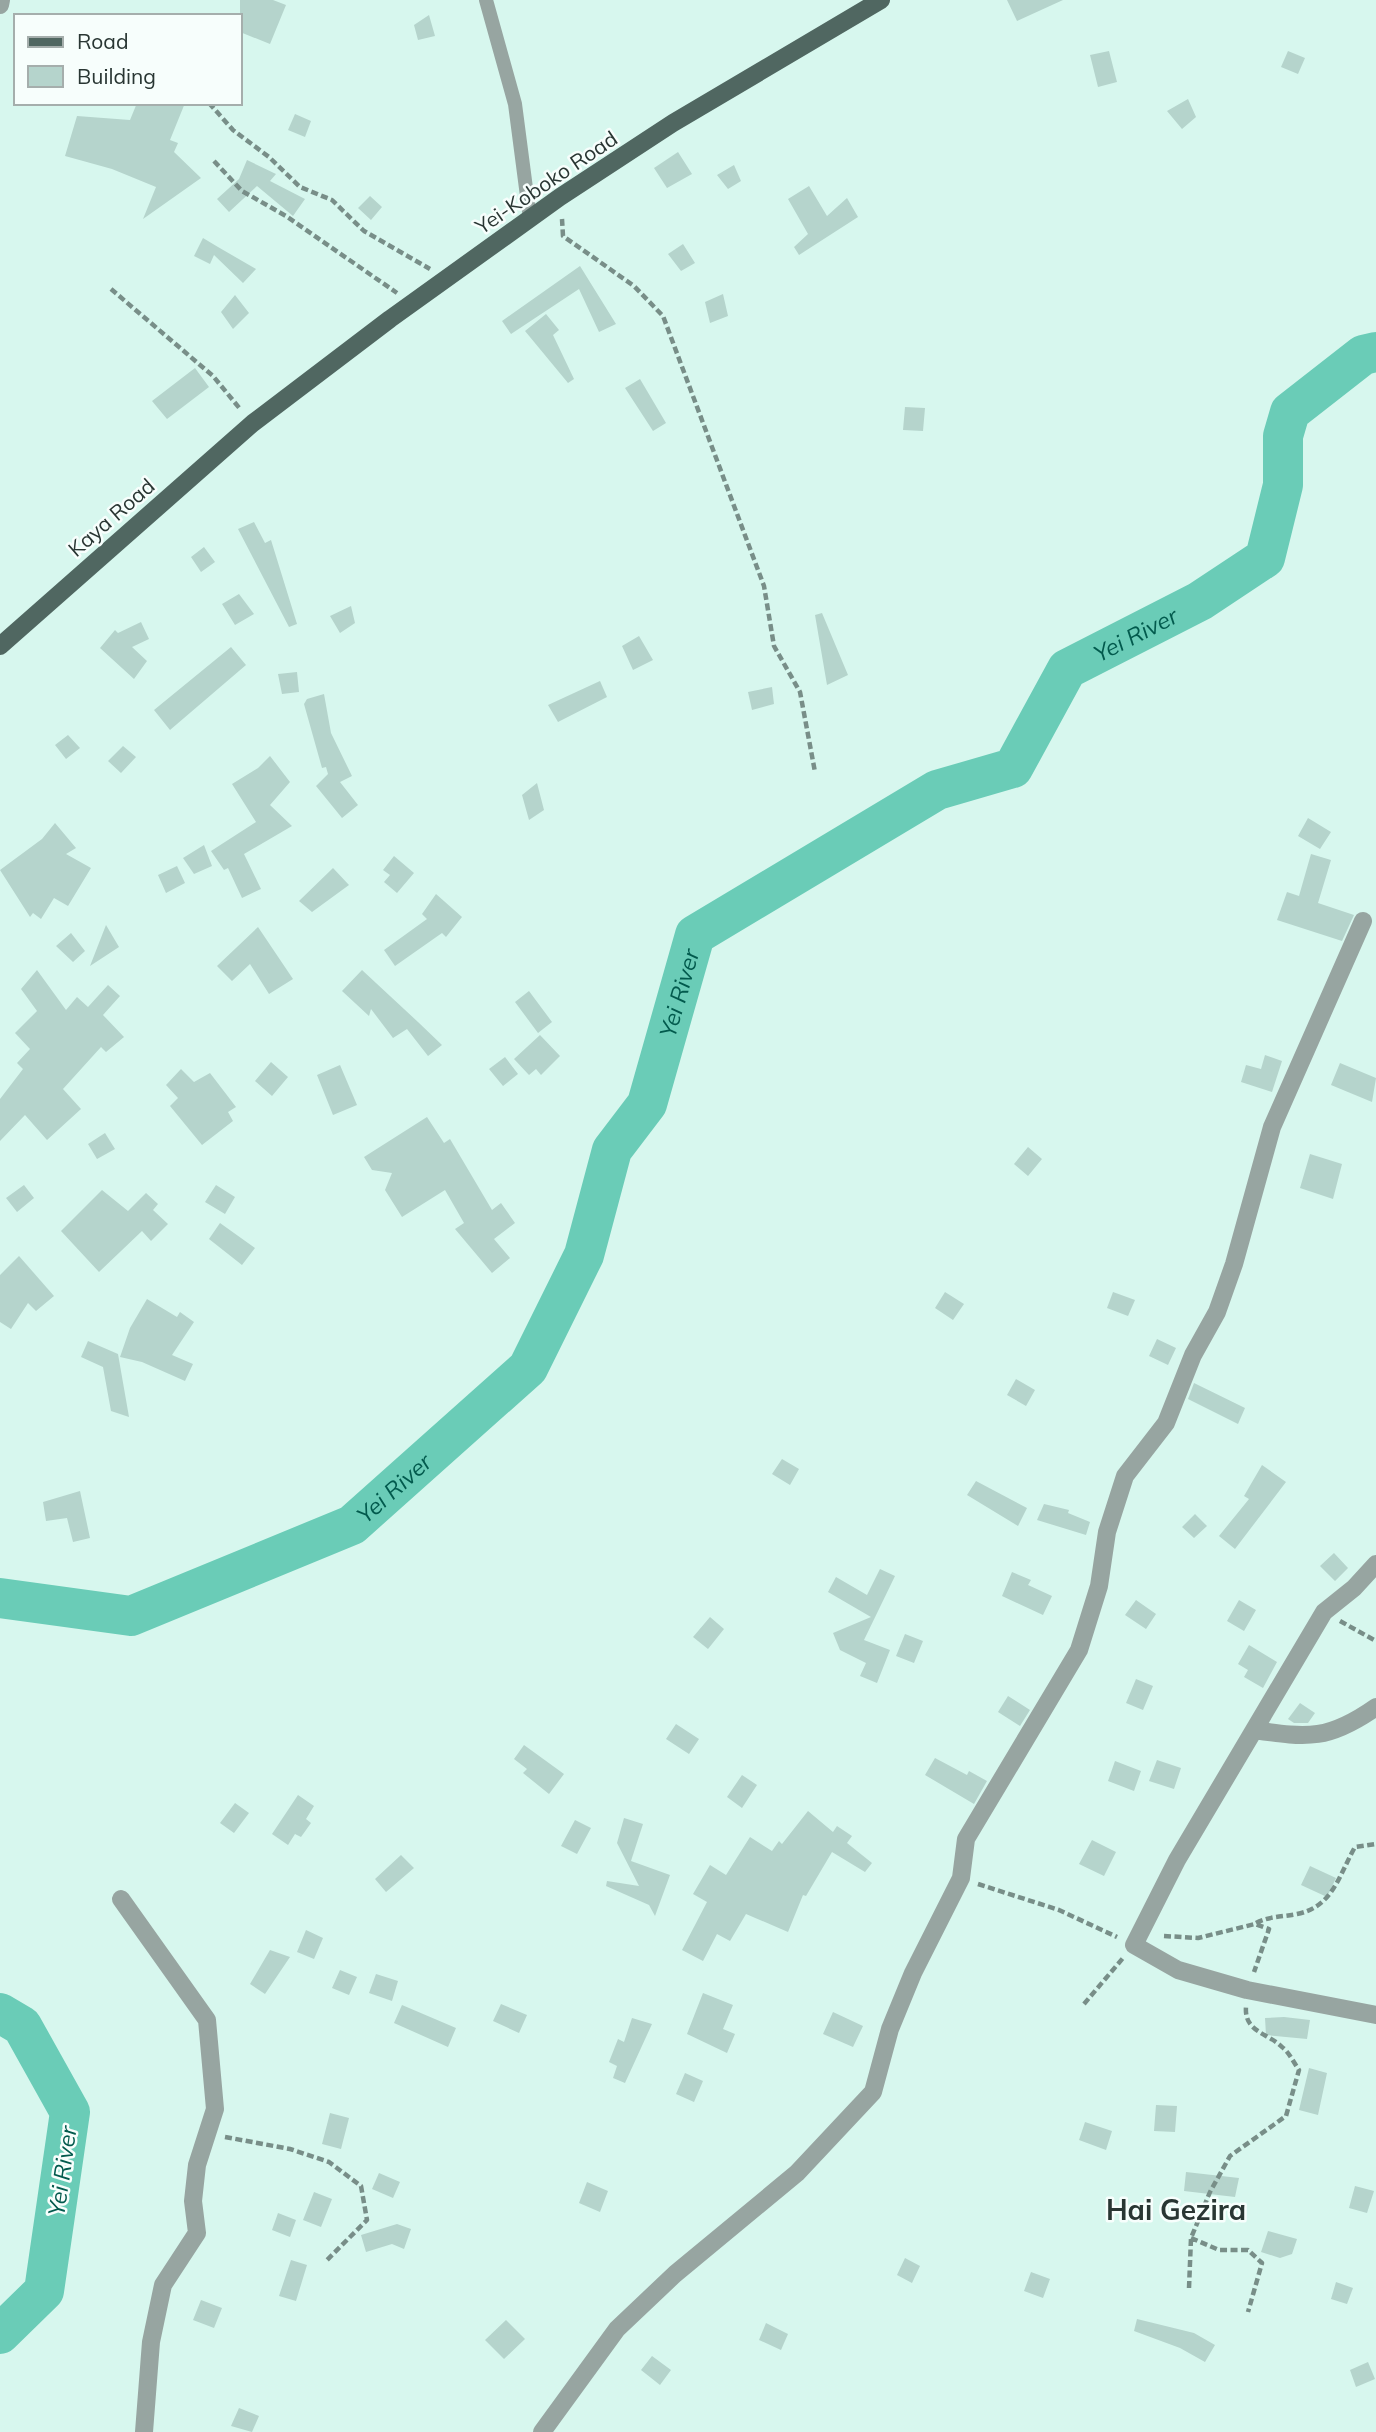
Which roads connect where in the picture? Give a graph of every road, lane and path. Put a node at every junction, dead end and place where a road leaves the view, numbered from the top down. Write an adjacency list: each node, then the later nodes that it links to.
1 (486, 0): 6 (lane)
2 (881, 0): 5 (main road, Yei-Koboko Road)
3 (211, 105): 7 (path)
4 (214, 161): 9 (path)
5 (560, 197): 6 (main road, Yei-Koboko Road); 12 (path)
6 (530, 219): 7 (main road, Yei-Koboko Road)
7 (446, 279): 9 (main road, Yei-Koboko Road)
8 (111, 289): 10 (path)
9 (412, 303): 10 (main road, Yei-Koboko Road)
10 (253, 423): 11 (main road, Kaya Road)
11 (0, 646)
12 (815, 772)
13 (1363, 920): 20 (street)
14 (1376, 1564): 15 (street)
15 (1324, 1612): 16 (path); 18 (street)
16 (1376, 1641)
17 (1376, 1707): 18 (street)
18 (1254, 1730): 24 (street)
19 (1376, 1844): 22 (path)
20 (961, 1878): 24 (path); 34 (street)
21 (121, 1899): 28 (street)
22 (1255, 1924): 23 (path); 25 (path)
23 (1164, 1936)
24 (1134, 1945): 25 (street); 26 (path)
25 (1247, 1990): 27 (street); 29 (path)
26 (1084, 2004)
27 (1376, 2015)
28 (207, 2133): 30 (path); 33 (street)
29 (1191, 2238): 31 (path); 32 (path)
30 (326, 2261)
31 (1189, 2288)
32 (1248, 2312)
33 (144, 2432)
34 (542, 2432)

